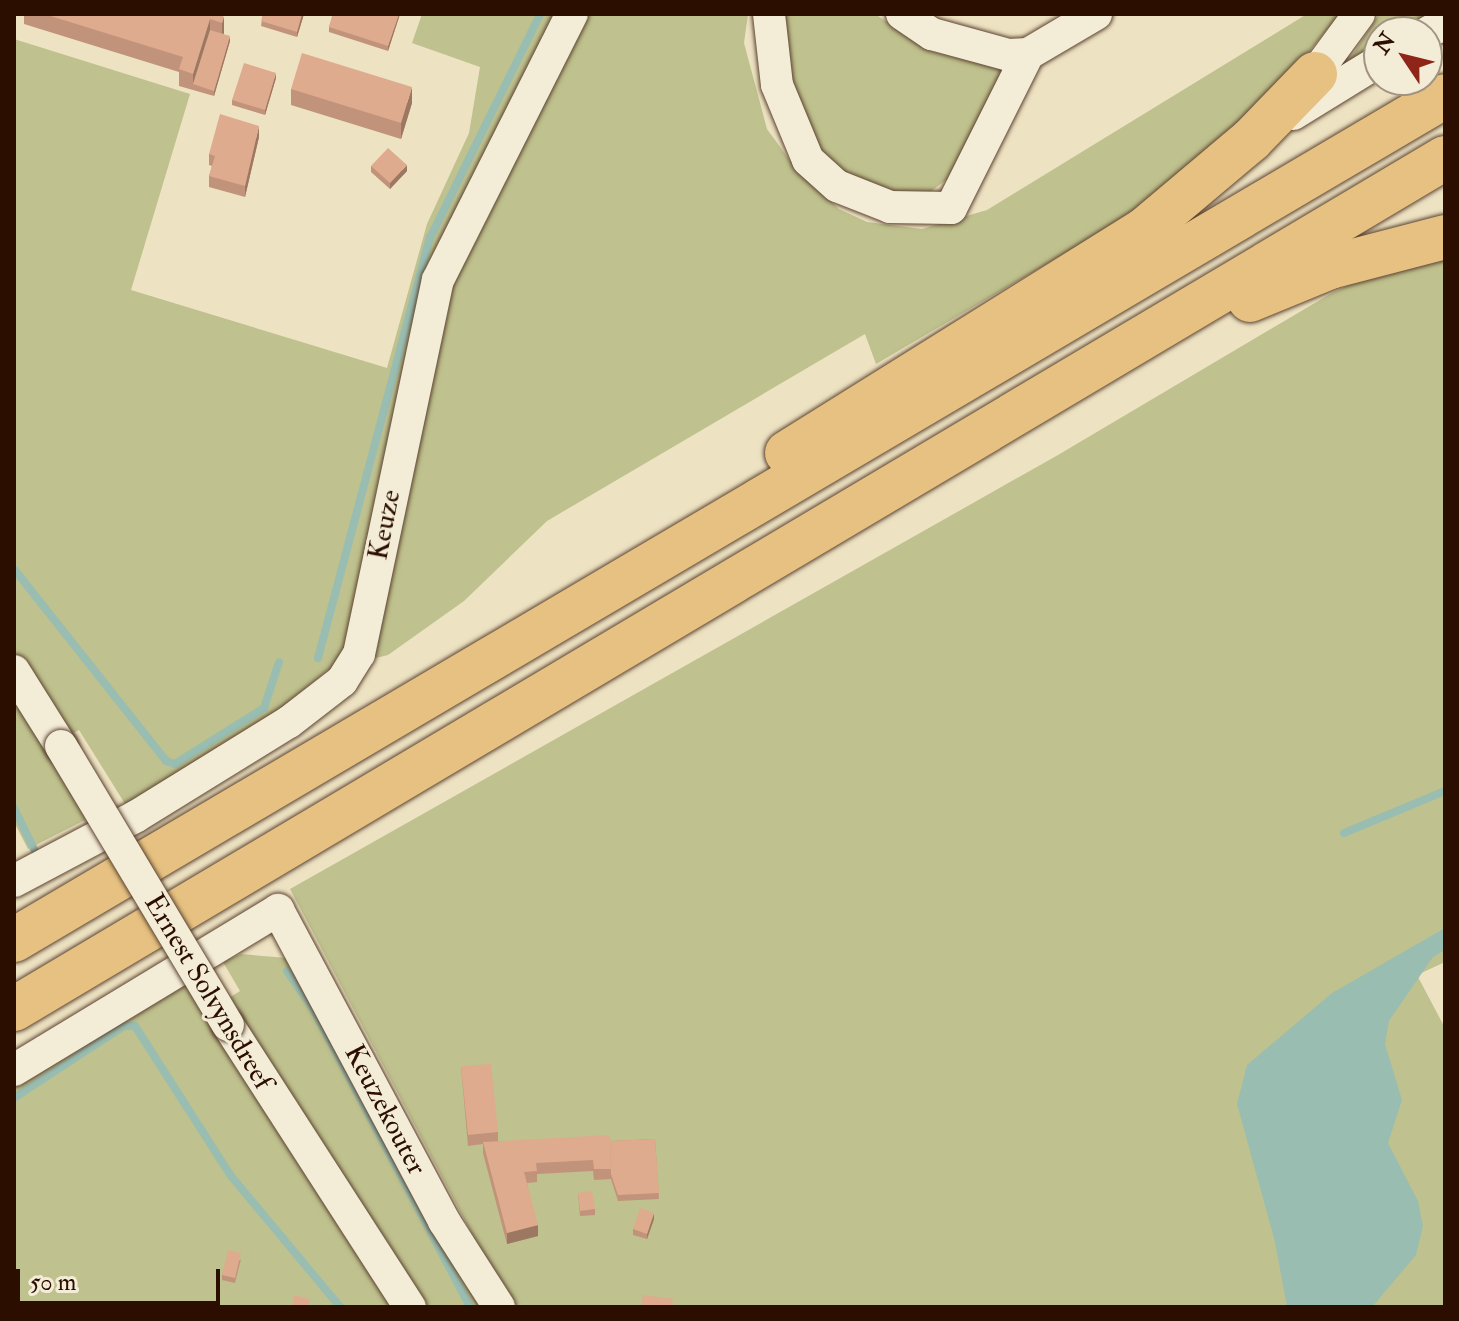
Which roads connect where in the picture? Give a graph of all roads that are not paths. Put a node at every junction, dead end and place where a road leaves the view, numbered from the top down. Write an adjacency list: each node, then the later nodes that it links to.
1 (572, 14): 16 (street, Keuze)
2 (769, 14): 6 (street)
3 (902, 14): 6 (street)
4 (1096, 14): 6 (street)
5 (1359, 14): 8 (street)
6 (1028, 54)
7 (1363, 71): 10 (street)
8 (1315, 74): 10 (highway)
9 (1445, 96): 14 (highway)
10 (1251, 140): 14 (highway)
11 (1445, 158): 13 (highway)
12 (1445, 237): 13 (highway)
13 (1159, 328): 18 (highway)
14 (539, 631): 17 (highway)
15 (14, 671): 20 (street, Ernest Solvynsdreef, bridge)
16 (14, 881)
17 (14, 940)
18 (14, 1009)
19 (14, 1070): 21 (street, Keuzekouter)
20 (410, 1307)
21 (499, 1307)

